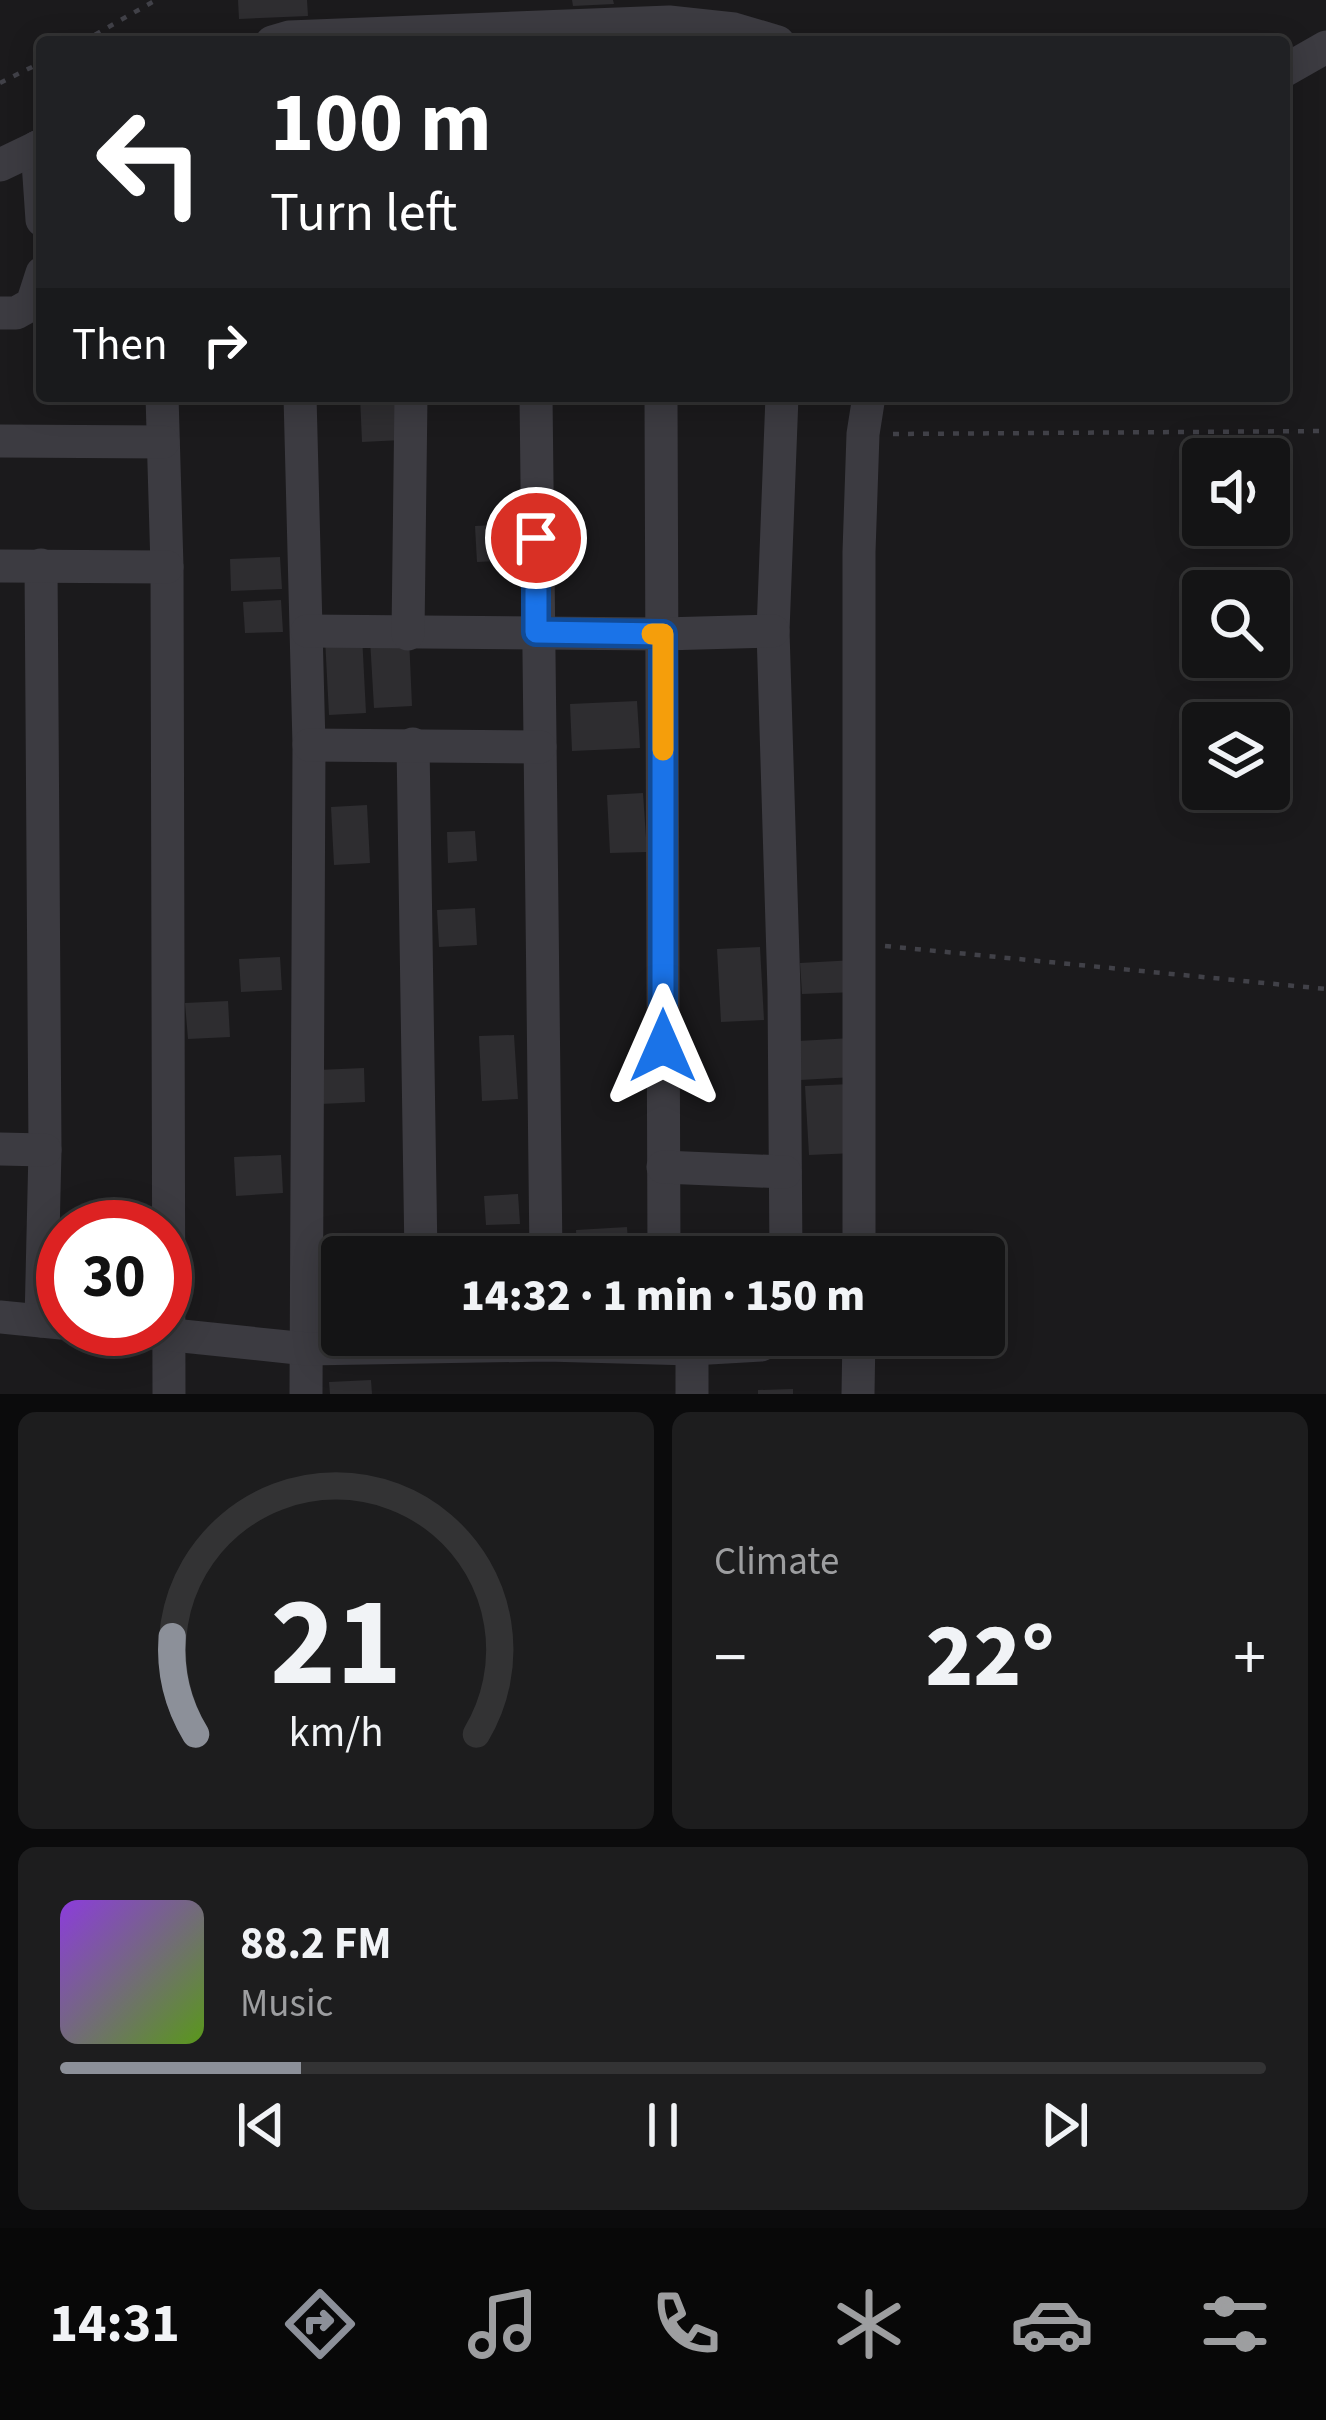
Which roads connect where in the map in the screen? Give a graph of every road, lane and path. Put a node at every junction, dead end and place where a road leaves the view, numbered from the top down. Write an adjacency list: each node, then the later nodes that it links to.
1 (155, 0): 3 (path)
2 (536, 35): 4 (street); 5 (street)
3 (92, 36)
4 (476, 36)
5 (758, 36)
6 (1326, 47): 8 (street)
7 (36, 65): 9 (path)
8 (1290, 68)
9 (0, 82)
10 (36, 148): 11 (street)
11 (0, 165)
12 (36, 292): 13 (street)
13 (0, 313)
14 (162, 402): 24 (street)
15 (300, 402): 28 (street)
16 (411, 402): 31 (street)
17 (536, 402): 30 (street)
18 (661, 402): 32 (street)
19 (782, 402): 29 (street)
20 (868, 402): 22 (street)
21 (1326, 431): 22 (path)
22 (863, 434): 36 (street)
23 (0, 441): 24 (street)
24 (163, 442): 27 (street)
25 (41, 565): 26 (street); 27 (street); 39 (street)
26 (0, 566)
27 (166, 567): 43 (street)
28 (307, 631): 31 (street); 34 (street)
29 (773, 631): 32 (street); 41 (street)
30 (536, 632): 31 (street); 32 (street); 35 (street)
31 (408, 634)
32 (663, 634): 40 (street)
33 (412, 744): 34 (street); 35 (street); 44 (street)
34 (308, 746): 53 (street)
35 (540, 747): 45 (street)
36 (862, 944): 37 (path); 48 (street)
37 (1326, 989)
38 (0, 1149): 39 (street)
39 (45, 1150): 42 (street)
40 (663, 1166): 41 (street); 46 (street)
41 (784, 1172): 47 (street)
42 (47, 1200)
43 (170, 1200)
44 (421, 1236)
45 (546, 1236)
46 (664, 1236)
47 (786, 1236)
48 (860, 1236)
49 (0, 1317): 50 (street)
50 (36, 1320)
51 (192, 1337): 53 (street)
52 (321, 1348): 53 (street)
53 (307, 1349): 58 (street)
54 (171, 1356): 57 (street)
55 (678, 1356): 59 (street)
56 (859, 1356): 60 (street)
57 (170, 1394)
58 (306, 1394)
59 (692, 1394)
60 (858, 1394)

